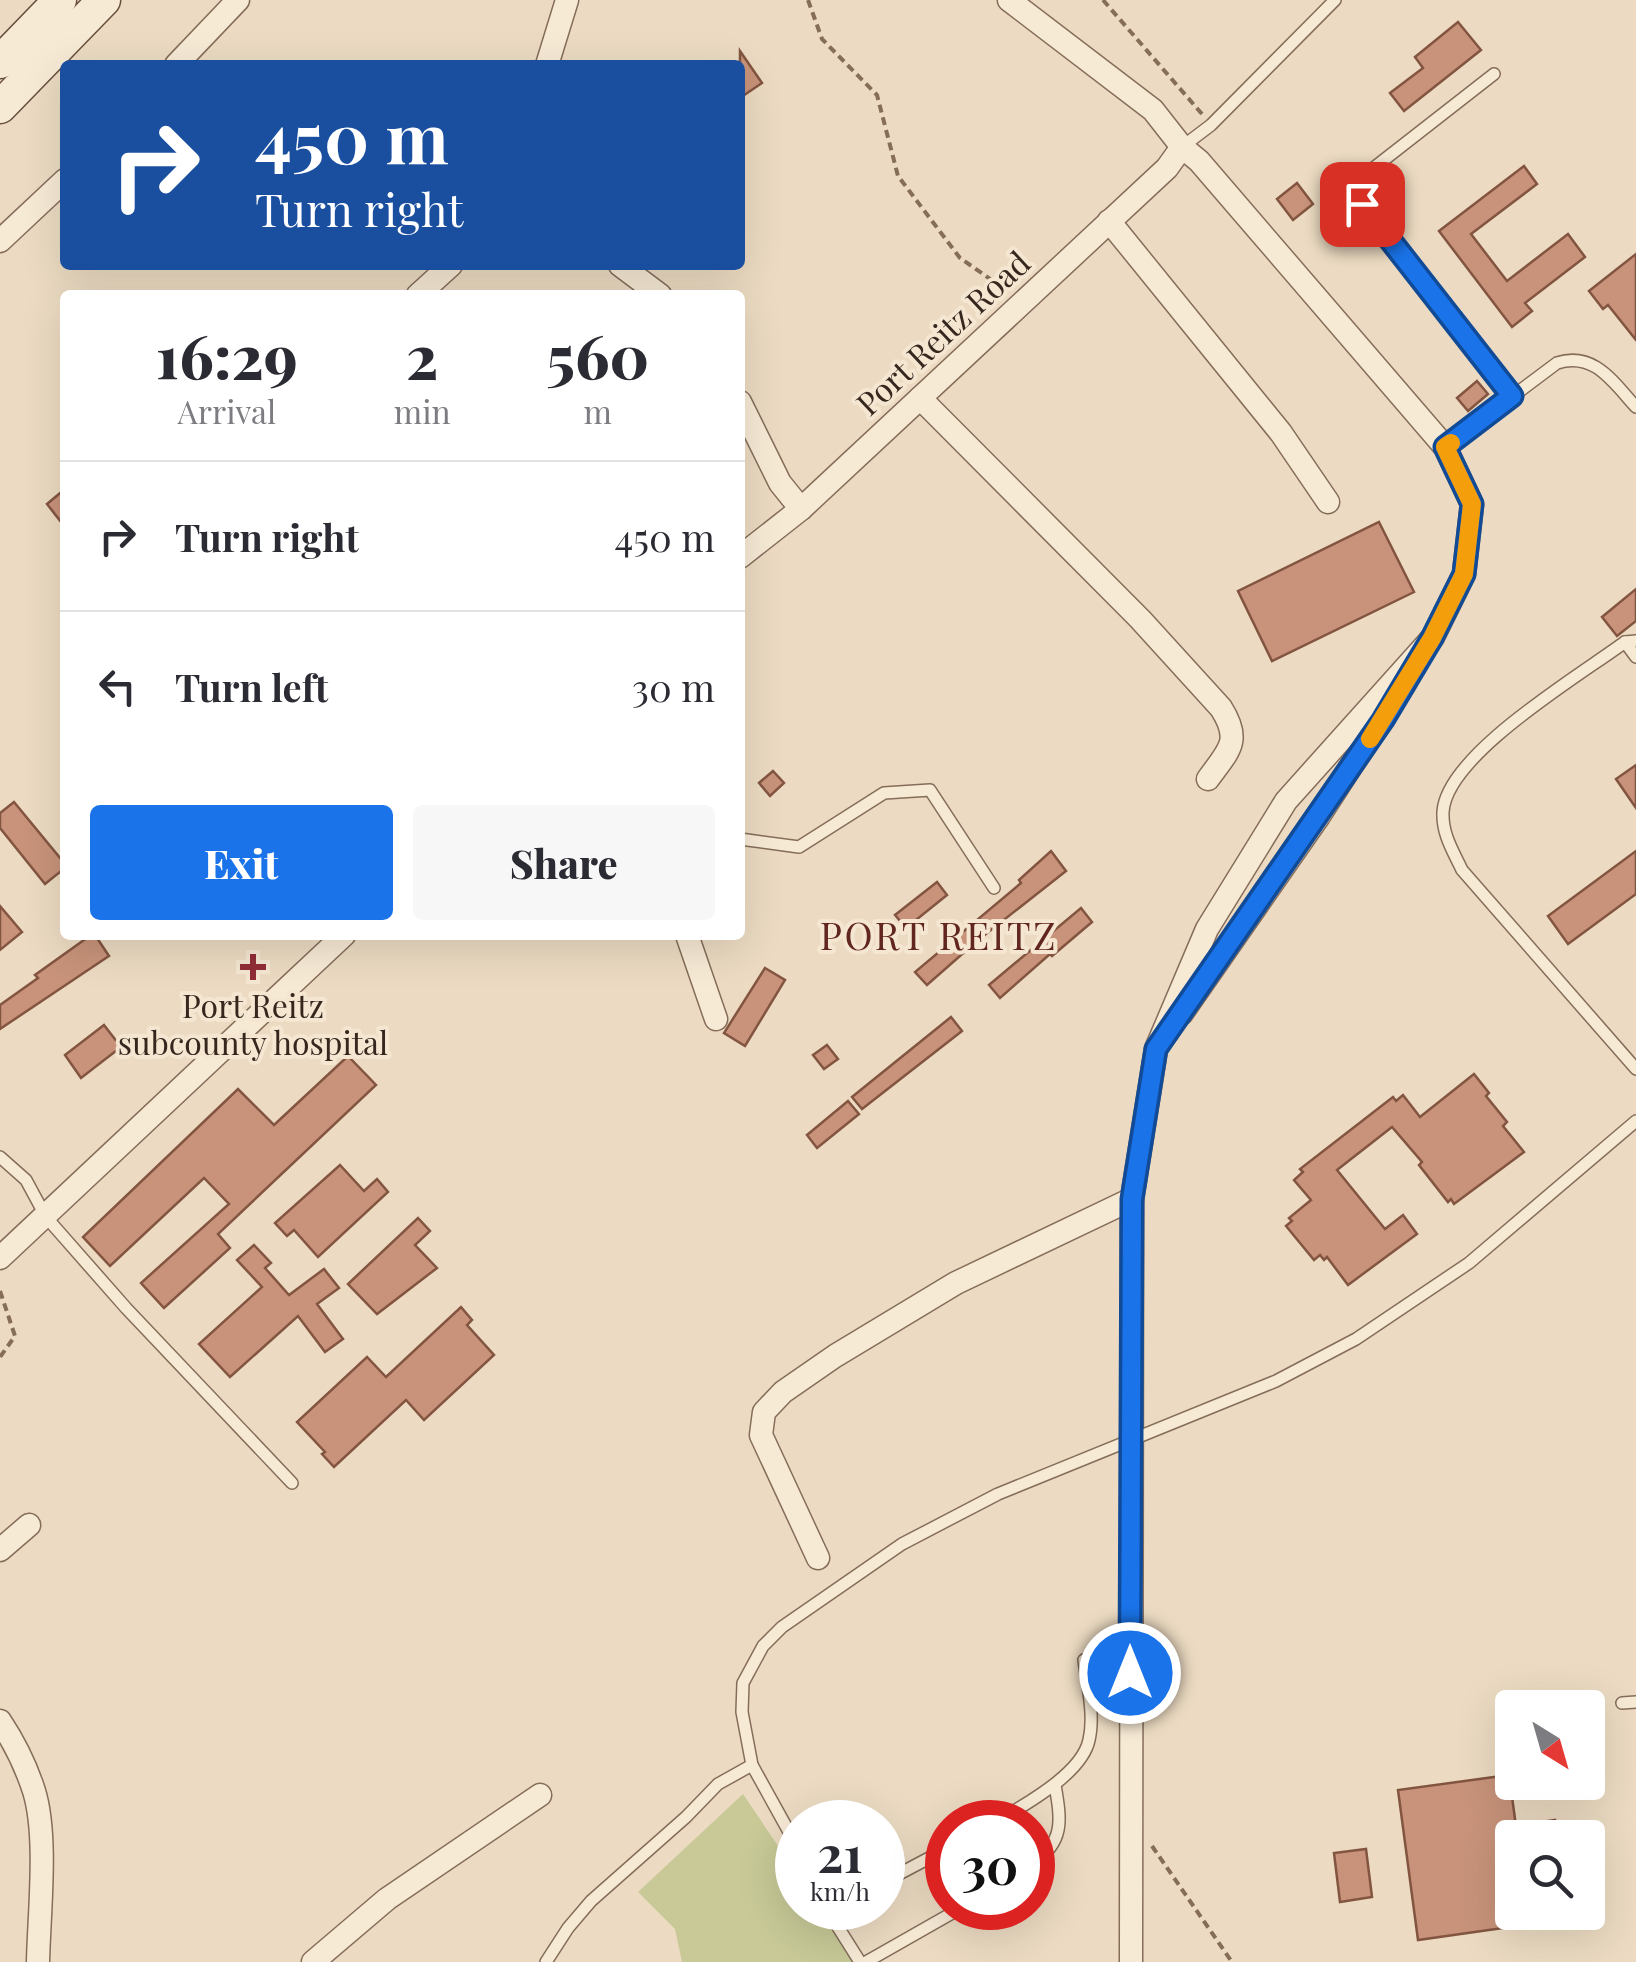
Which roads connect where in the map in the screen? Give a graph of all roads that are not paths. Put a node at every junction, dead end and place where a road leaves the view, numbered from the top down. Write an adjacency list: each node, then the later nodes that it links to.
1 (60, 0): 9 (main road)
2 (104, 0): 11 (main road)
3 (238, 0): 7 (street)
4 (567, 0): 8 (street)
5 (1009, 0): 12 (street)
6 (1335, 0): 12 (lane)
7 (181, 60)
8 (549, 60)
9 (0, 62)
10 (1494, 74): 20 (lane)
11 (0, 108)
12 (1182, 148): 14 (street, Port Reitz Road); 24 (street)
13 (60, 185): 15 (street)
14 (1109, 221): 21 (street, Port Reitz Road); 25 (street)
15 (0, 240)
16 (446, 270): 18 (street)
17 (627, 270): 19 (street)
18 (424, 290)
19 (653, 290)
20 (1512, 396): 22 (lane); 24 (lane)
21 (920, 398): 26 (street, Port Reitz Road); 31 (street)
22 (1636, 407)
23 (745, 412): 26 (street)
24 (1445, 447): 28 (street)
25 (1328, 502)
26 (801, 509): 27 (street, Port Reitz Road)
27 (745, 553)
28 (1432, 638): 37 (street); 37 (street)
29 (1630, 642): 30 (lane); 38 (lane)
30 (1636, 657)
31 (1208, 779)
32 (745, 839): 33 (lane)
33 (994, 888)
34 (339, 940): 42 (street)
35 (688, 940): 36 (street)
36 (716, 1019)
37 (1156, 1049): 41 (street)
38 (1636, 1069)
39 (1636, 1121): 44 (lane)
40 (0, 1157): 42 (lane)
41 (1132, 1199): 44 (street); 48 (street)
42 (46, 1216): 43 (street); 45 (lane)
43 (0, 1258)
44 (1130, 1442): 53 (lane); 65 (street)
45 (292, 1483)
46 (29, 1525): 47 (street)
47 (0, 1550)
48 (818, 1558)
49 (1084, 1660): 54 (lane)
50 (1636, 1702): 51 (lane)
51 (1622, 1703)
52 (0, 1720): 61 (street)
53 (752, 1765): 57 (lane); 63 (lane)
54 (1054, 1784): 56 (lane); 58 (lane)
55 (540, 1795): 62 (street)
56 (1030, 1800)
57 (775, 1806)
58 (1055, 1843)
59 (925, 1928): 64 (lane)
60 (843, 1930): 64 (lane)
61 (38, 1962)
62 (313, 1962)
63 (546, 1962)
64 (863, 1962)
65 (1131, 1962)

